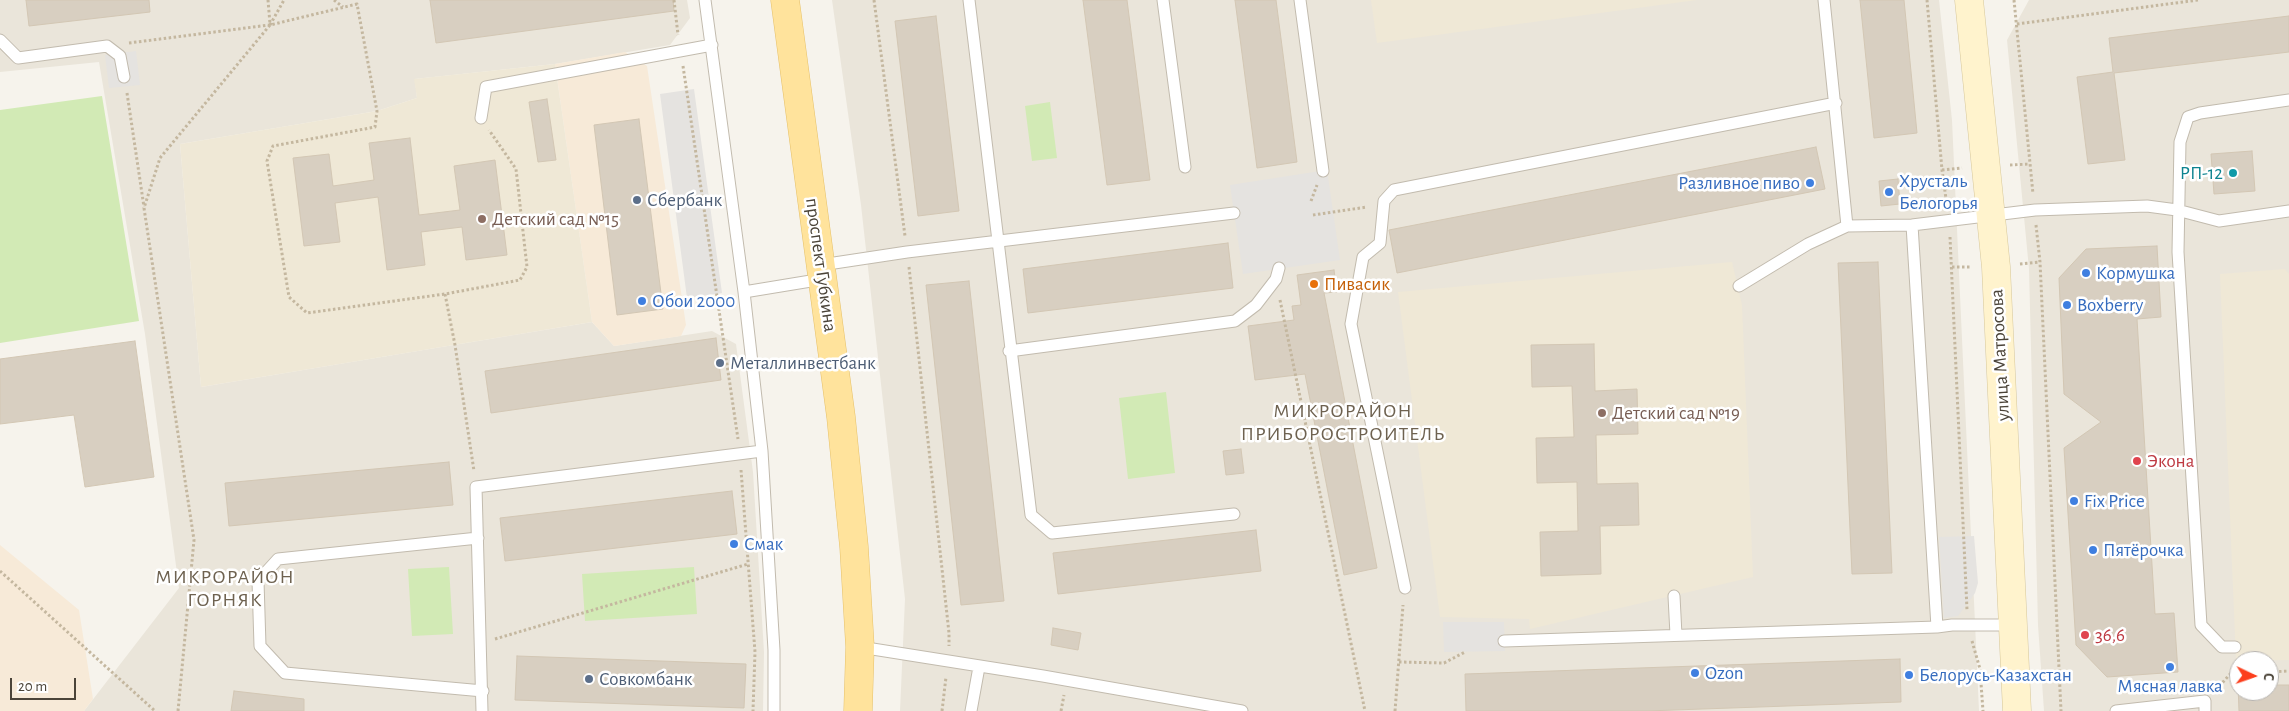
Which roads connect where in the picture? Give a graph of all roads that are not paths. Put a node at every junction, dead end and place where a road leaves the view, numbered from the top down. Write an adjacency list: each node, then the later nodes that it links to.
1 (706, 0): 9 (lane)
2 (785, 0): 23 (main road, проспект Губкина)
3 (969, 0): 22 (lane)
4 (1163, 0): 14 (lane)
5 (1300, 0): 15 (lane)
6 (1824, 0): 12 (lane)
7 (1970, 0): 19 (main road, улица Матросова)
8 (0, 40): 10 (lane)
9 (712, 45): 13 (lane); 26 (lane)
10 (124, 77)
11 (2289, 100): 16 (lane)
12 (1836, 103): 21 (lane); 31 (lane)
13 (481, 118)
14 (1185, 167)
15 (1323, 171)
16 (2177, 210): 17 (lane); 19 (lane); 38 (lane)
17 (2289, 211)
18 (1234, 213): 22 (lane)
19 (1992, 216): 20 (lane); 33 (main road, улица Матросова)
20 (1912, 225): 21 (lane); 34 (lane)
21 (1847, 226): 25 (lane)
22 (997, 243): 23 (lane); 27 (lane)
23 (822, 272): 26 (lane); 37 (main road, проспект Губкина)
24 (1278, 274): 27 (lane)
25 (1739, 286)
26 (744, 292): 28 (lane)
27 (1010, 351): 29 (lane)
28 (762, 451): 30 (lane); 43 (lane)
29 (1234, 514)
30 (478, 538): 40 (lane); 40 (lane)
31 (1405, 588)
32 (1674, 596): 35 (lane)
33 (2012, 625): 34 (lane); 47 (main road, улица Матросова)
34 (1937, 627): 35 (lane)
35 (1676, 635): 36 (lane)
36 (1504, 641)
37 (860, 647): 39 (lane); 44 (main road, проспект Губкина)
38 (2235, 647)
39 (979, 666): 45 (lane); 46 (lane)
40 (483, 691): 42 (lane)
41 (2205, 706): 48 (lane)
42 (482, 711)
43 (774, 711)
44 (858, 711)
45 (971, 711)
46 (1242, 711)
47 (2017, 711)
48 (2116, 711)

